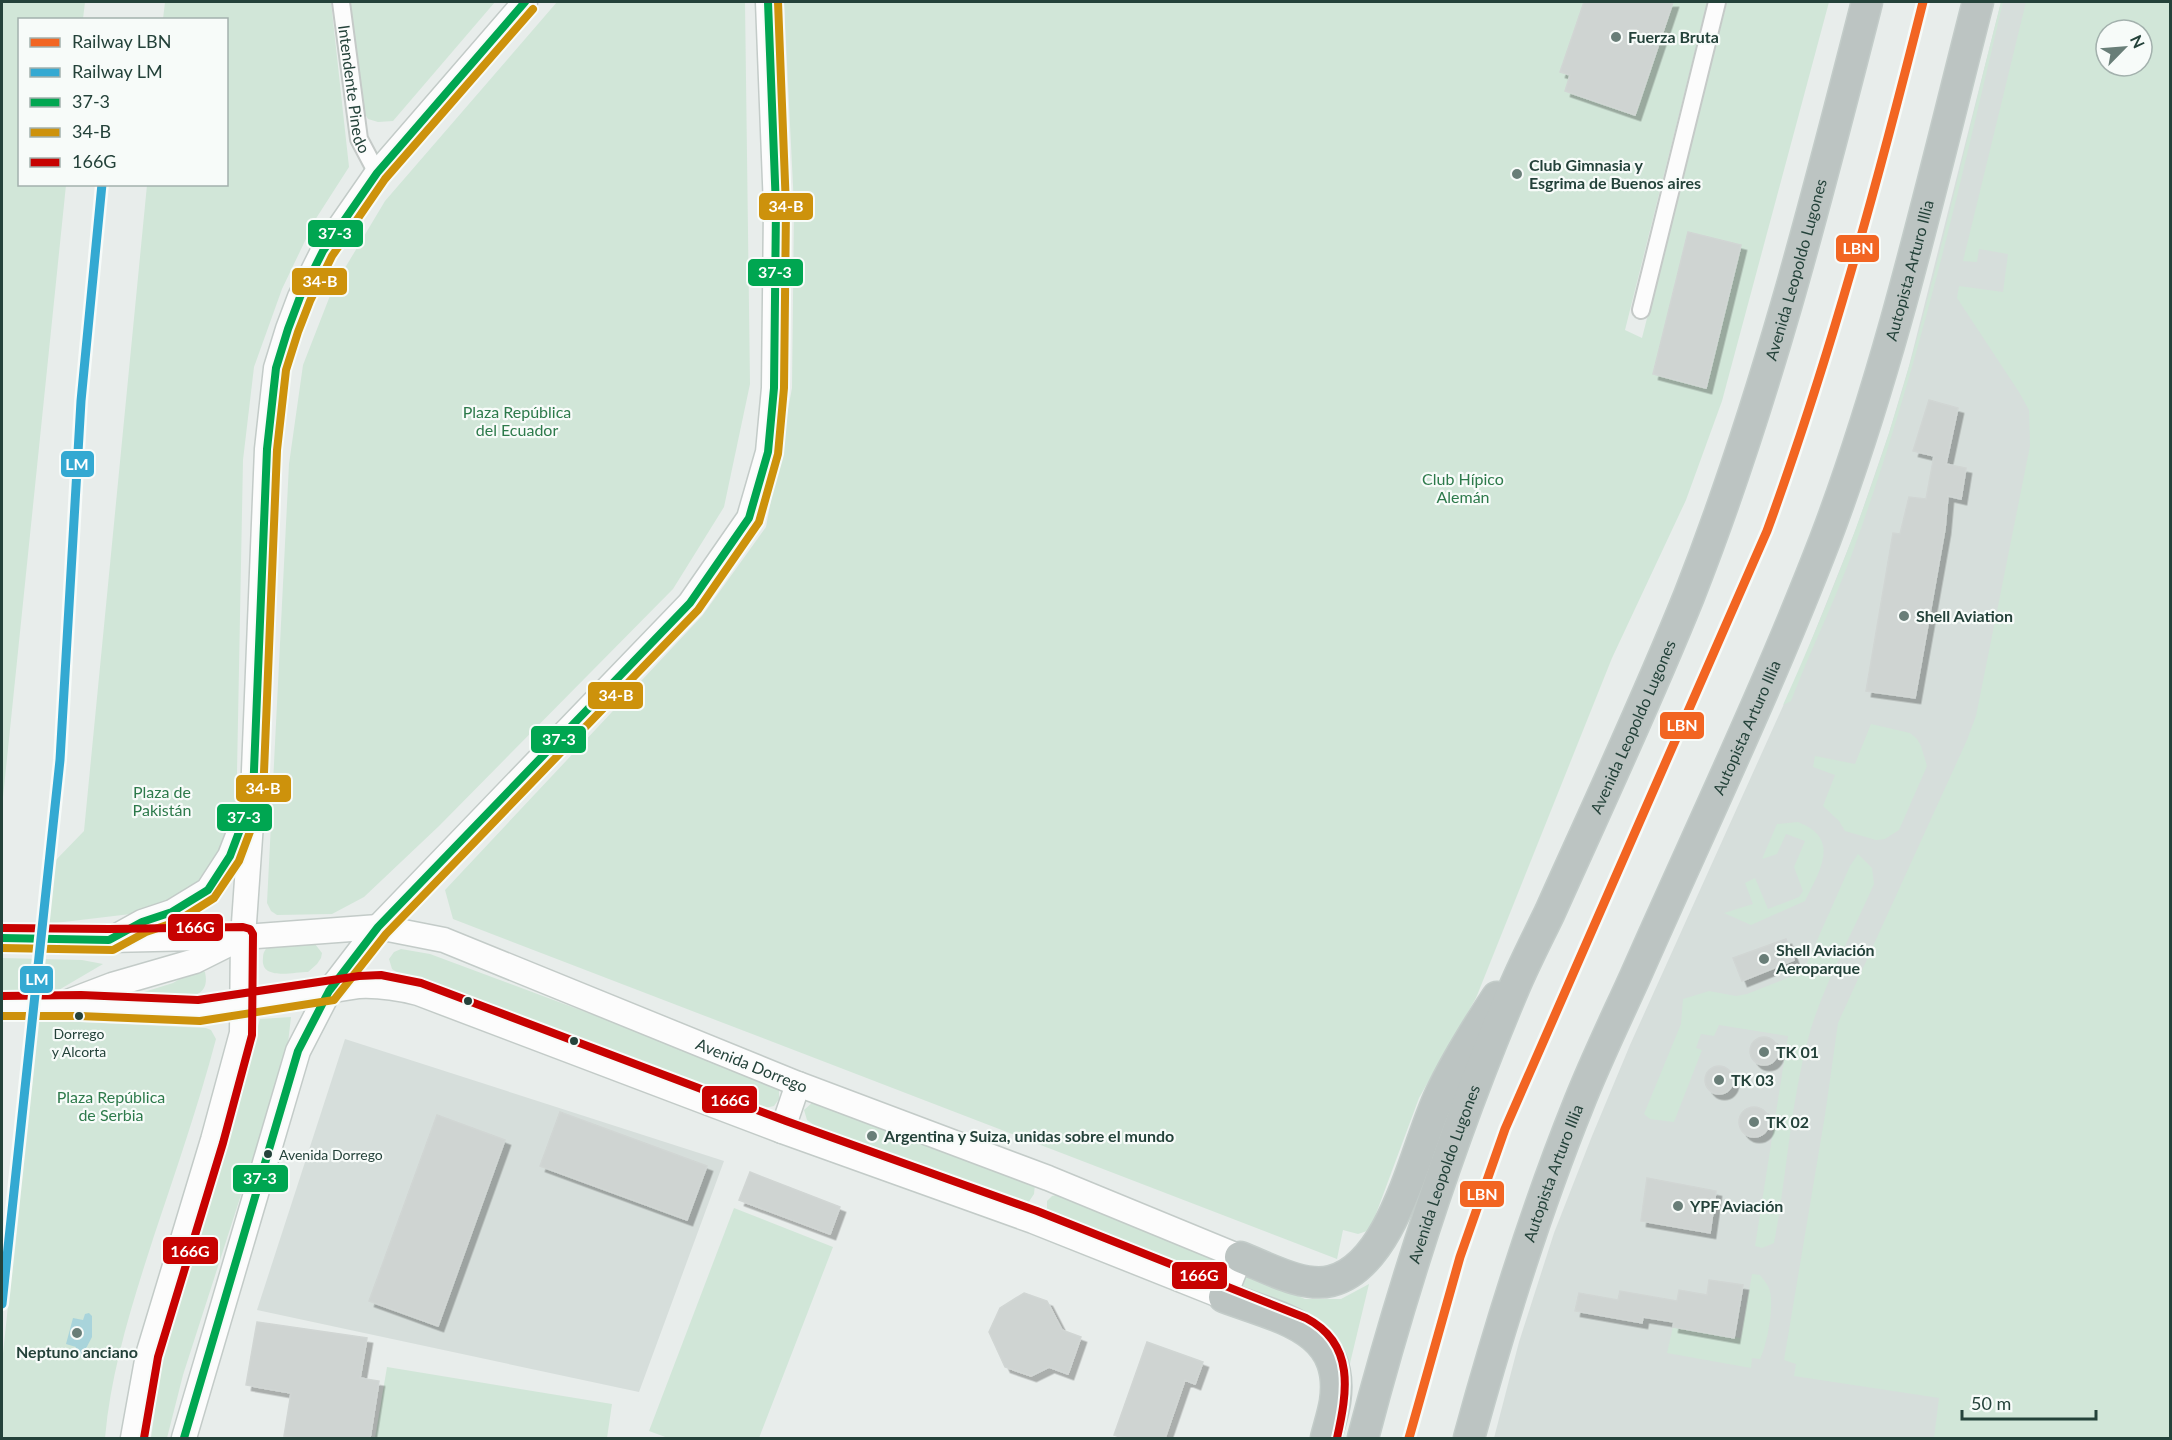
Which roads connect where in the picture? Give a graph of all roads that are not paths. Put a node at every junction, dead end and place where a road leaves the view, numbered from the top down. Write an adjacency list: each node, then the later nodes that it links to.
1 (341, 2): 7 (street, Intendente Pinedo)
2 (525, 2): 7 (main road)
3 (768, 2): 11 (main road)
4 (1717, 2): 8 (street)
5 (1867, 2): 10 (highway, Avenida Leopoldo Lugones)
6 (1978, 2): 27 (highway, Autopista Arturo Illia)
7 (377, 173): 9 (main road)
8 (1641, 310)
9 (253, 795): 12 (main road); 14 (main road)
10 (1546, 921): 21 (highway); 26 (highway, Avenida Leopoldo Lugones)
11 (378, 927): 12 (main road, Avenida Dorrego); 15 (main road); 19 (main road, Avenida Dorrego)
12 (243, 937): 14 (main road, Avenida Dorrego); 16 (main road); 18 (main road)
13 (2, 938): 14 (main road, Avenida Dorrego)
14 (110, 940)
15 (329, 991): 18 (main road); 20 (main road); 24 (main road)
16 (59, 1005): 17 (main road); 18 (main road)
17 (2, 1006)
18 (240, 1006): 23 (main road)
19 (798, 1084): 20 (main road); 21 (main road, Avenida Dorrego)
20 (782, 1131): 22 (main road)
21 (1240, 1257): 22 (main road)
22 (1224, 1297): 25 (highway)
23 (133, 1438)
24 (184, 1438)
25 (1326, 1438)
26 (1363, 1438)
27 (1469, 1438)

